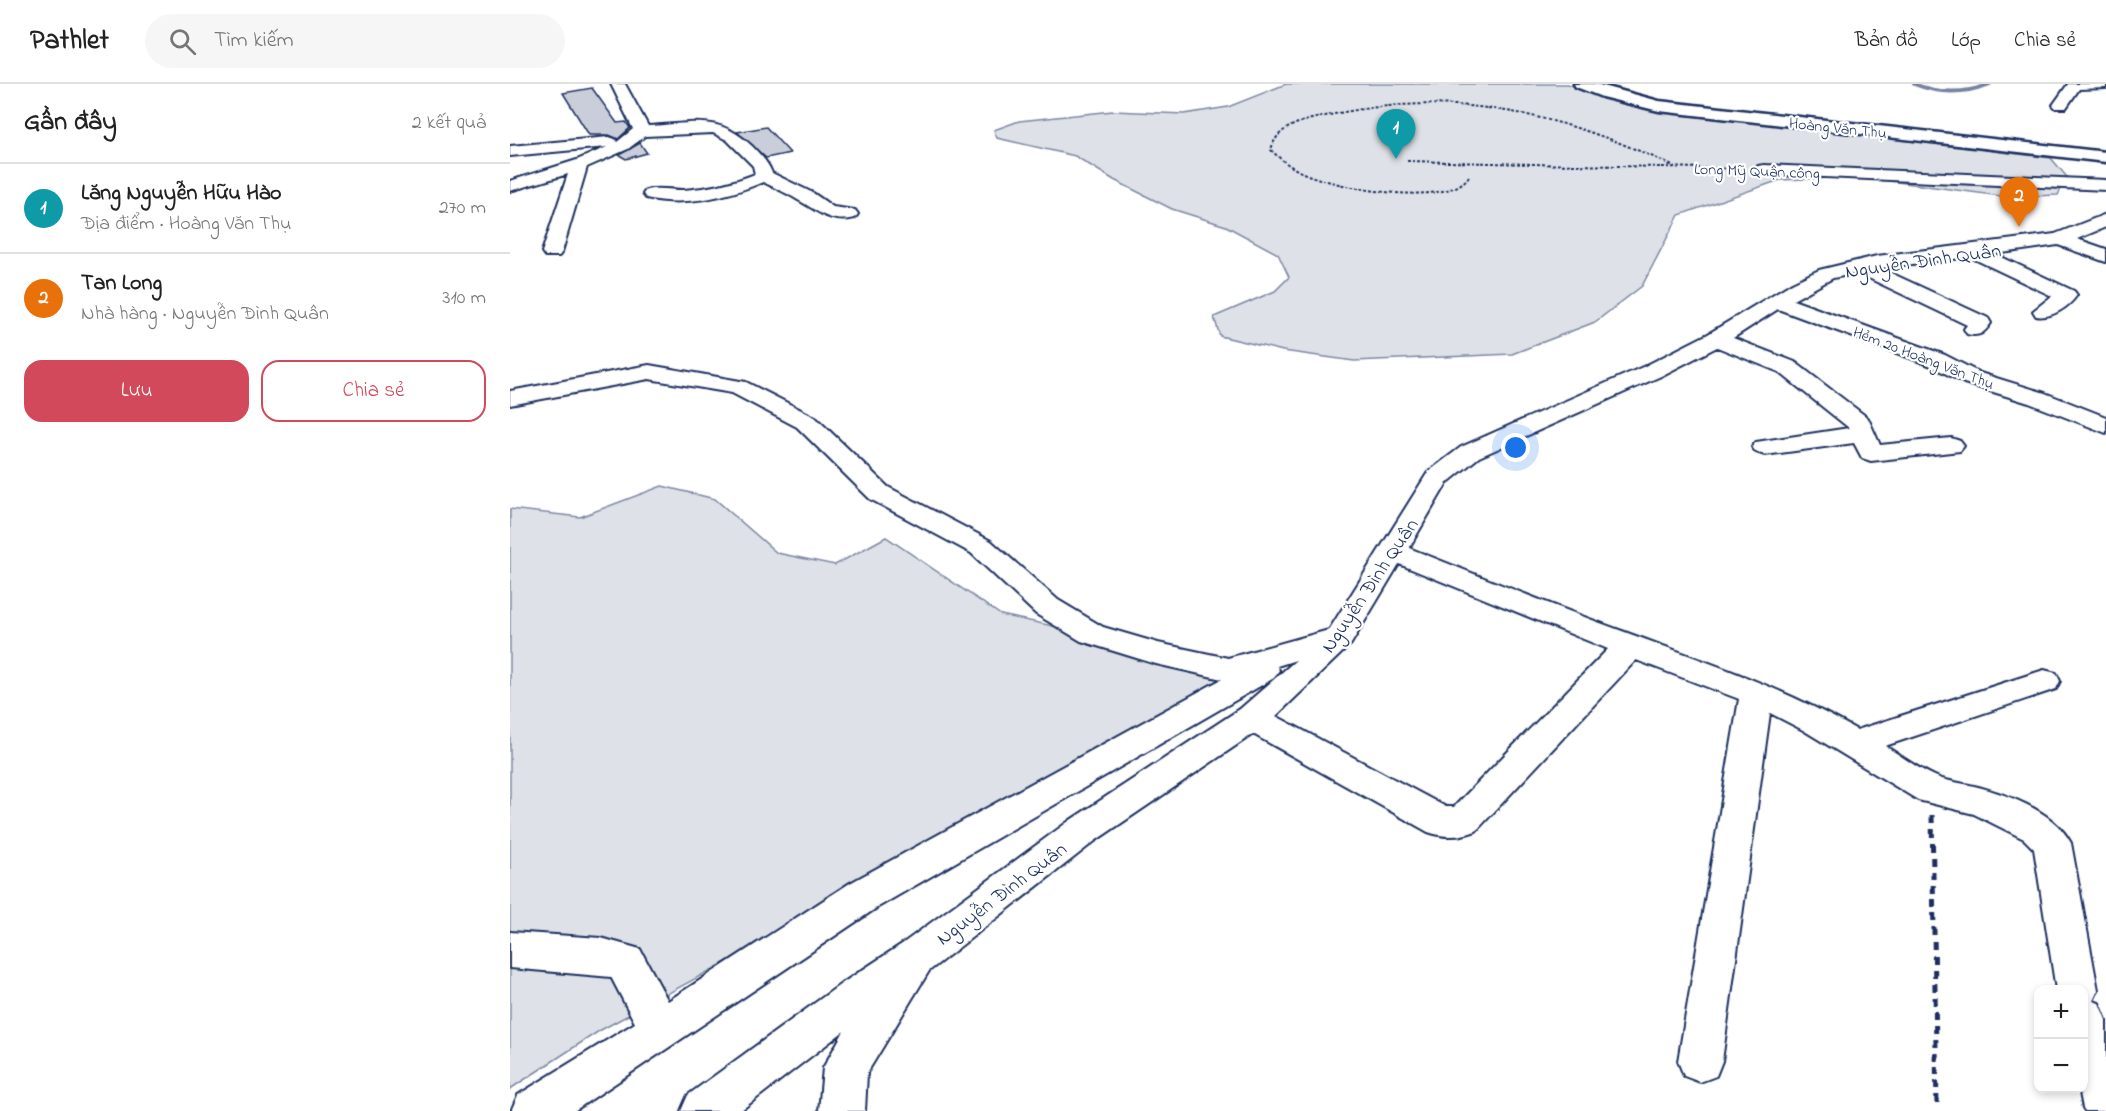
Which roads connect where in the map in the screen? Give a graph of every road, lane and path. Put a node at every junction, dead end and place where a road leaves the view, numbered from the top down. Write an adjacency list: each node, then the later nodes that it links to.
1 (618, 84): 5 (street)
2 (1582, 84): 7 (main road, Hoàng Văn Thụ)
3 (2105, 84): 4 (street)
4 (2061, 105)
5 (638, 135): 6 (street); 9 (street); 12 (street)
6 (510, 151)
7 (2103, 157)
8 (1407, 161): 10 (path, Long Mỹ Quận công)
9 (579, 165): 15 (street); 20 (street)
10 (1675, 167): 11 (path, Long Mỹ Quận công); 13 (path)
11 (1764, 170): 14 (street, Long Mỹ Quận công)
12 (764, 176): 16 (street); 17 (street)
13 (1469, 176)
14 (2106, 185)
15 (510, 186)
16 (652, 194)
17 (849, 214)
18 (2106, 220): 19 (street, Nguyễn Đình Quân)
19 (2060, 239): 21 (street, Nguyễn Đình Quân); 22 (street)
20 (552, 252)
21 (1974, 252): 23 (street, Nguyễn Đình Quân); 25 (street)
22 (2106, 256)
23 (1858, 265): 24 (street, Nguyễn Đình Quân); 26 (street)
24 (1776, 301): 27 (street, Nguyễn Đình Quân); 29 (street, Hẻm 20 Hoàng Văn Thụ)
25 (2044, 311)
26 (1975, 328)
27 (1716, 339): 30 (street); 33 (street, Nguyễn Đình Quân)
28 (510, 398): 35 (street)
29 (2106, 426)
30 (1864, 434): 31 (street); 32 (street)
31 (1951, 446)
32 (1765, 447)
33 (1394, 552): 34 (street); 35 (street, Nguyễn Đình Quân)
34 (1630, 645): 37 (street); 38 (street)
35 (1331, 647): 38 (street, Nguyễn Đình Quân); 44 (street)
36 (2044, 681): 39 (street)
37 (1756, 693): 39 (street); 46 (street)
38 (1252, 718): 42 (street, Nguyễn Đình Quân)
39 (1853, 744): 40 (street)
40 (1931, 790): 43 (street); 47 (path)
41 (510, 950): 44 (street)
42 (916, 957): 50 (street, Nguyễn Đình Quân); 51 (street)
43 (2076, 985)
44 (661, 1030): 49 (street)
45 (2088, 1034): 48 (street)
46 (1700, 1061)
47 (1937, 1107)
48 (2106, 1108)
49 (534, 1111)
50 (704, 1111)
51 (842, 1111)

